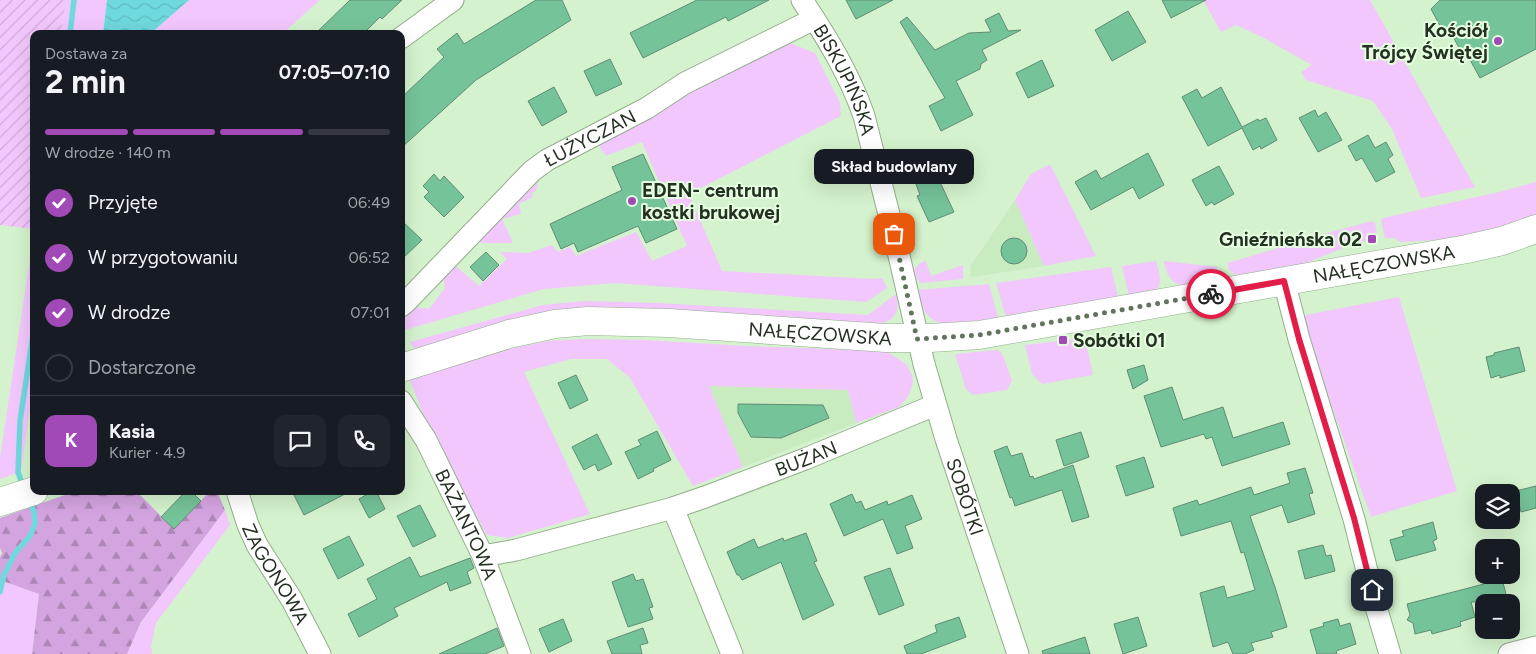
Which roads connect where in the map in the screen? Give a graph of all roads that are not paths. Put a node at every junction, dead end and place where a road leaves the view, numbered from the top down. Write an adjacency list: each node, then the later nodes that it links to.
1 (453, 0): 4 (street)
2 (802, 0): 3 (street, BISKUPIŃSKA)
3 (814, 19): 7 (street, ŁUŻYCZAN); 8 (street, BISKUPIŃSKA)
4 (405, 35)
5 (1536, 229): 6 (main road, NAŁĘCZOWSKA)
6 (1284, 281): 8 (main road, NAŁĘCZOWSKA); 22 (street)
7 (405, 303)
8 (917, 339): 9 (main road, NAŁĘCZOWSKA); 10 (street, SOBÓTKI)
9 (405, 364)
10 (936, 405): 15 (street, BUŻAN); 21 (street, SOBÓTKI)
11 (405, 407): 16 (street, BAŻANTOWA)
12 (30, 492): 14 (main road)
13 (239, 495): 18 (street, ZAGONOWA)
14 (0, 502)
15 (673, 508): 16 (street, BUŻAN); 20 (street)
16 (483, 556): 19 (street, BAŻANTOWA)
17 (1536, 647): 23 (street)
18 (320, 654)
19 (520, 654)
20 (732, 654)
21 (1018, 654)
22 (1390, 654)
23 (1509, 654)

